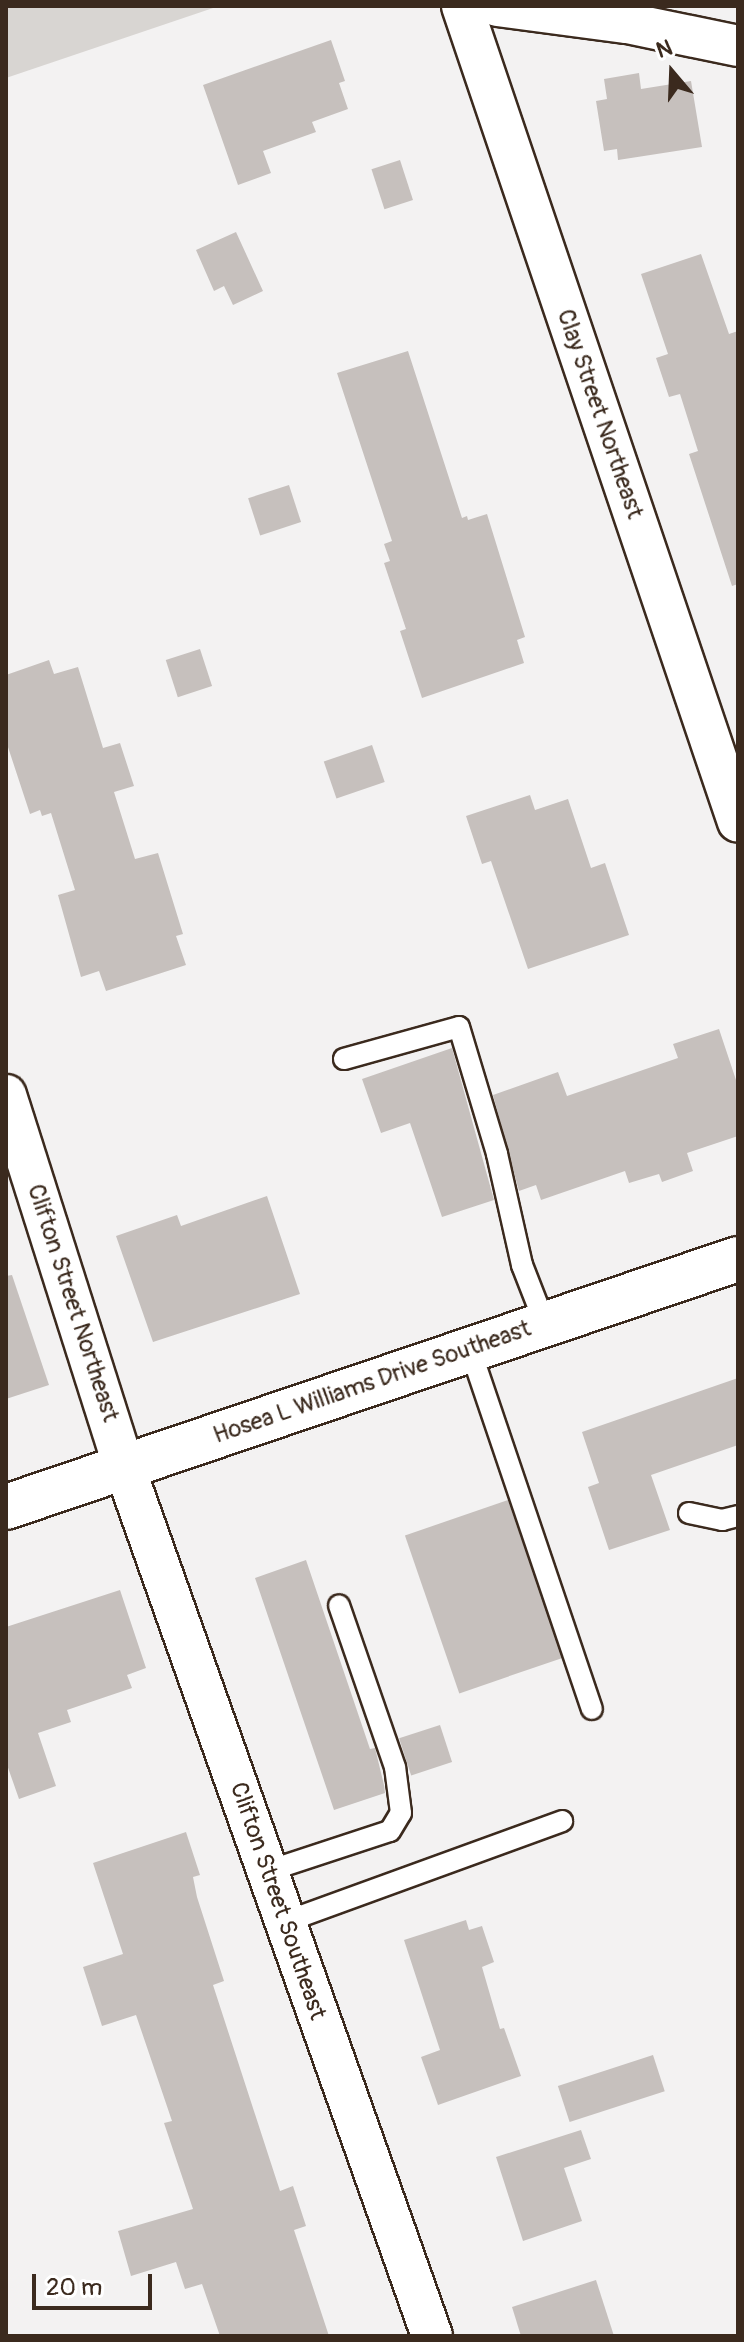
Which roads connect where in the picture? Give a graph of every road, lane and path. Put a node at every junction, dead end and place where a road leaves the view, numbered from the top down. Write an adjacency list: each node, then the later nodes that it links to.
1 (462, 6): 4 (street, Clay Street Northeast)
2 (497, 6): 3 (street)
3 (738, 46)
4 (738, 822)
5 (344, 1059): 8 (lane)
6 (6, 1095): 10 (street, Clifton Street Northeast)
7 (738, 1259): 8 (street, Hosea L Williams Drive Southeast)
8 (545, 1324): 9 (street, Hosea L Williams Drive Southeast)
9 (470, 1349): 10 (street, Hosea L Williams Drive Southeast); 15 (lane)
10 (124, 1466): 11 (street, Hosea L Williams Drive Southeast); 17 (street, Clifton Street Southeast)
11 (6, 1507)
12 (689, 1513): 13 (lane)
13 (738, 1516)
14 (339, 1605): 17 (lane)
15 (592, 1709)
16 (562, 1821): 18 (lane)
17 (268, 1871): 18 (street, Clifton Street Southeast)
18 (285, 1922): 19 (street, Clifton Street Southeast)
19 (432, 2336)

